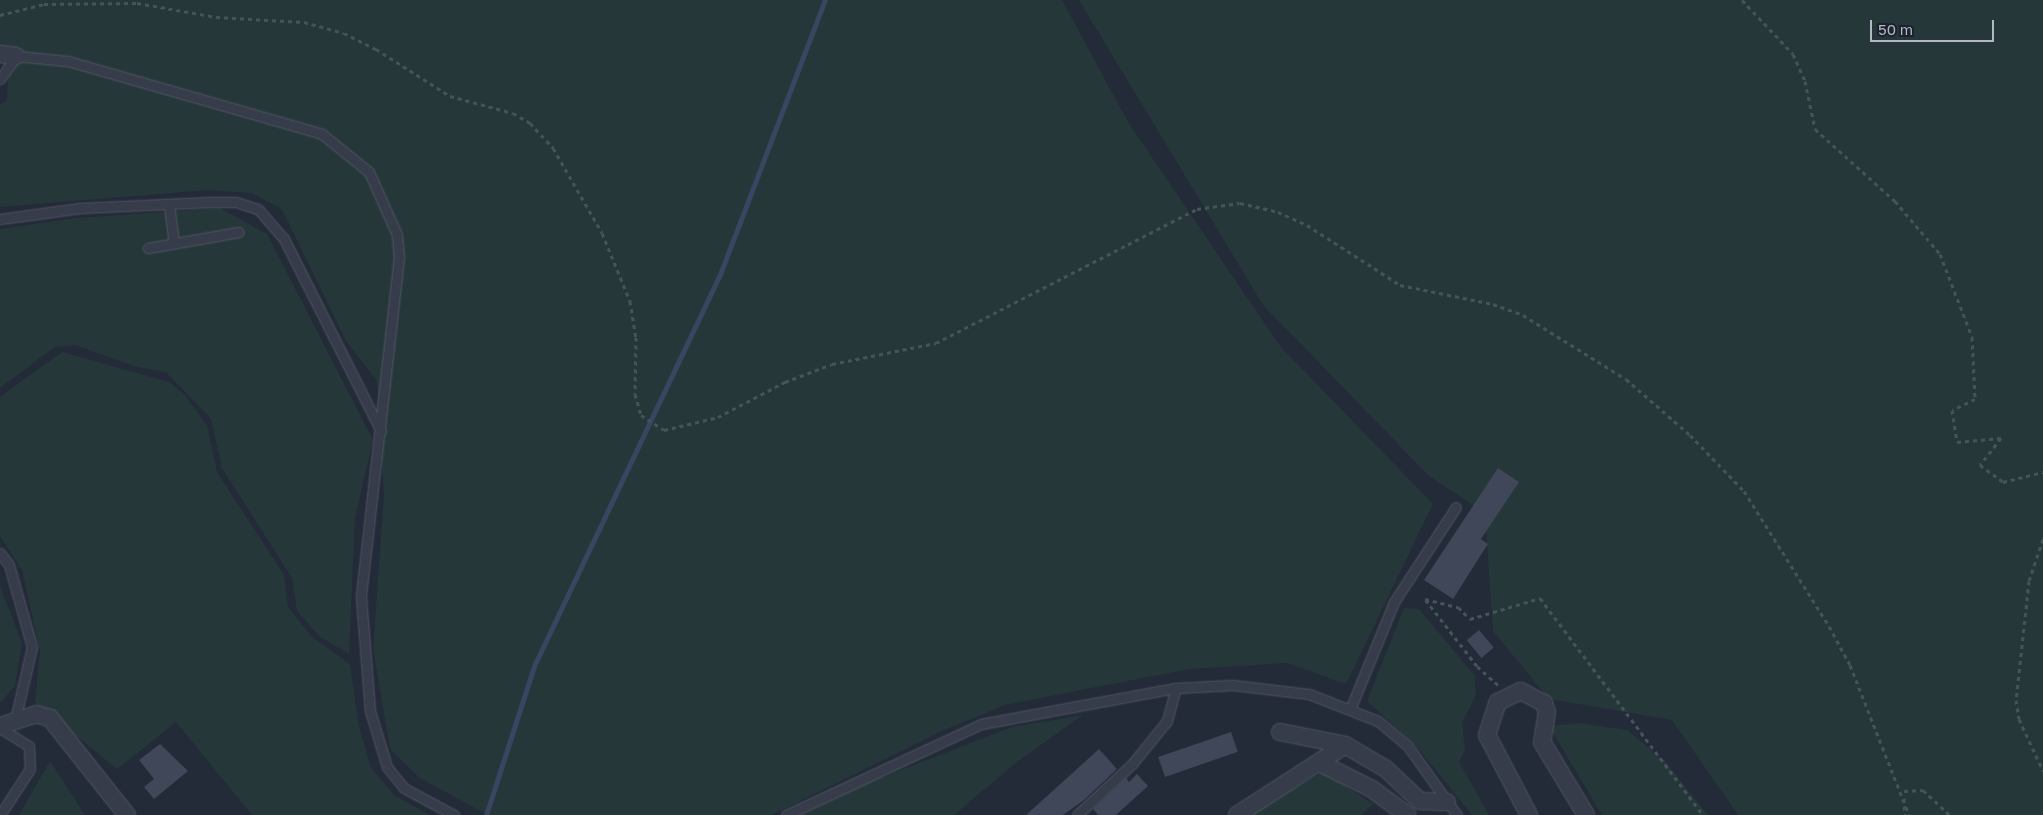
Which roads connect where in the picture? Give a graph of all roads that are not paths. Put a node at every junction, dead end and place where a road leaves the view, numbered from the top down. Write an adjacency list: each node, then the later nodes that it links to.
1 (8, 55): 2 (lane); 8 (lane)
2 (0, 78)
3 (169, 204): 4 (lane); 6 (lane); 8 (lane)
4 (0, 219)
5 (240, 232): 6 (lane)
6 (174, 244): 7 (lane)
7 (148, 248)
8 (381, 432): 20 (lane)
9 (1456, 507): 12 (lane)
10 (0, 553): 13 (lane)
11 (1176, 688): 12 (lane); 21 (lane); 22 (lane)
12 (1351, 707): 17 (lane)
13 (5, 725): 18 (lane); 19 (street)
14 (1280, 732): 15 (street)
15 (1345, 745): 16 (street); 17 (street)
16 (1320, 763): 23 (street); 24 (street)
17 (1447, 802): 25 (lane)
18 (0, 815)
19 (128, 815)
20 (454, 815)
21 (786, 815)
22 (1077, 815)
23 (1237, 815)
24 (1407, 815)
25 (1457, 815)
26 (1529, 815): 27 (street)
27 (1586, 815)

